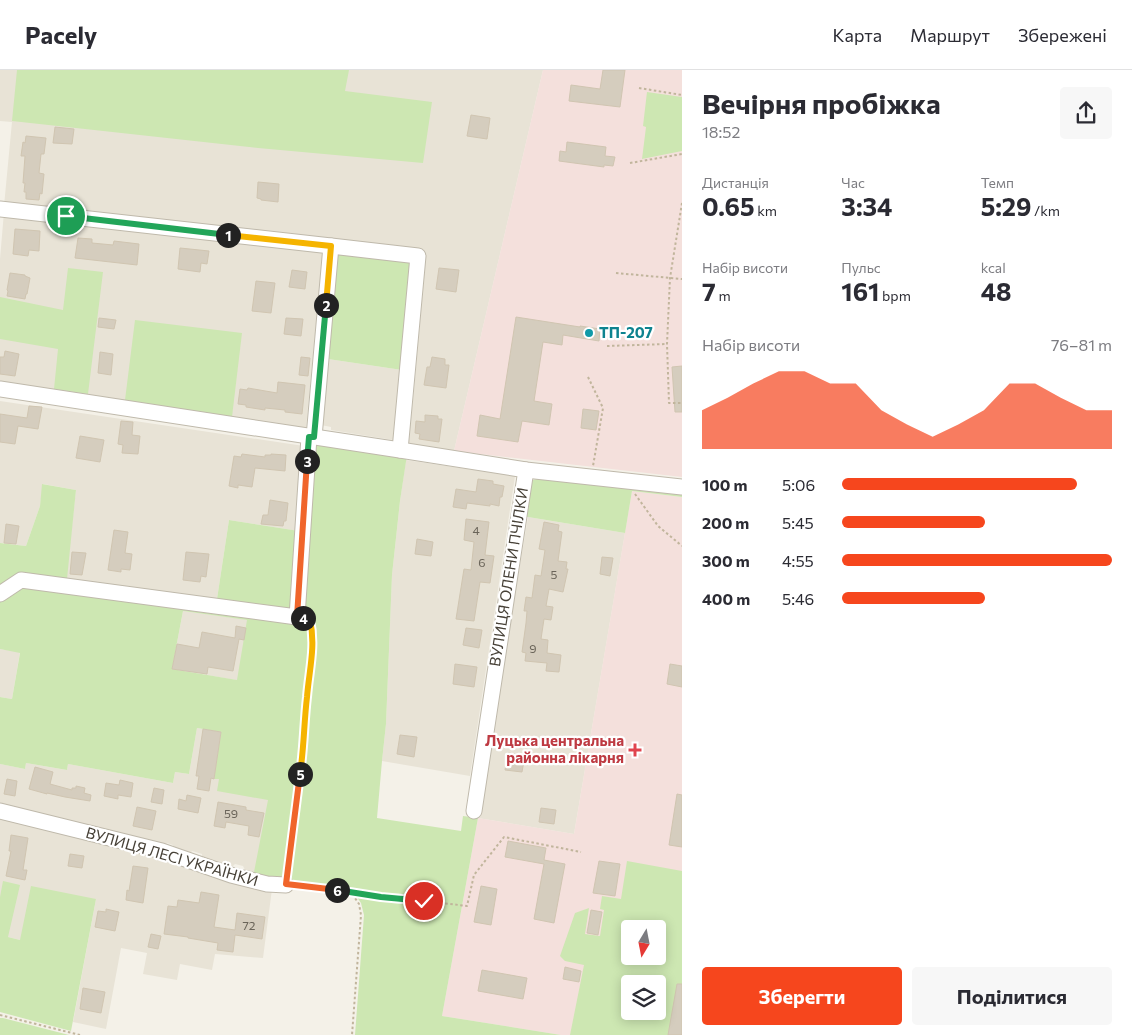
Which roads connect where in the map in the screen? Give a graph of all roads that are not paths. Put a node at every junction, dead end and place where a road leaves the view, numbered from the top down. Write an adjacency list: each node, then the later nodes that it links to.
1 (0, 209): 2 (street)
2 (331, 246): 4 (street); 5 (street)
3 (0, 389): 4 (street)
4 (311, 437): 5 (street); 8 (street)
5 (400, 450): 6 (street)
6 (526, 470): 7 (street, ВУЛИЦЯ ОЛЕНИ ПЧІЛКИ); 10 (street, ВУЛИЦЯ ОЛЕНИ ПЧІЛКИ)
7 (682, 487)
8 (0, 594)
9 (0, 811): 11 (street, ВУЛИЦЯ ЛЕСІ УКРАЇНКИ)
10 (474, 811)
11 (286, 884)

